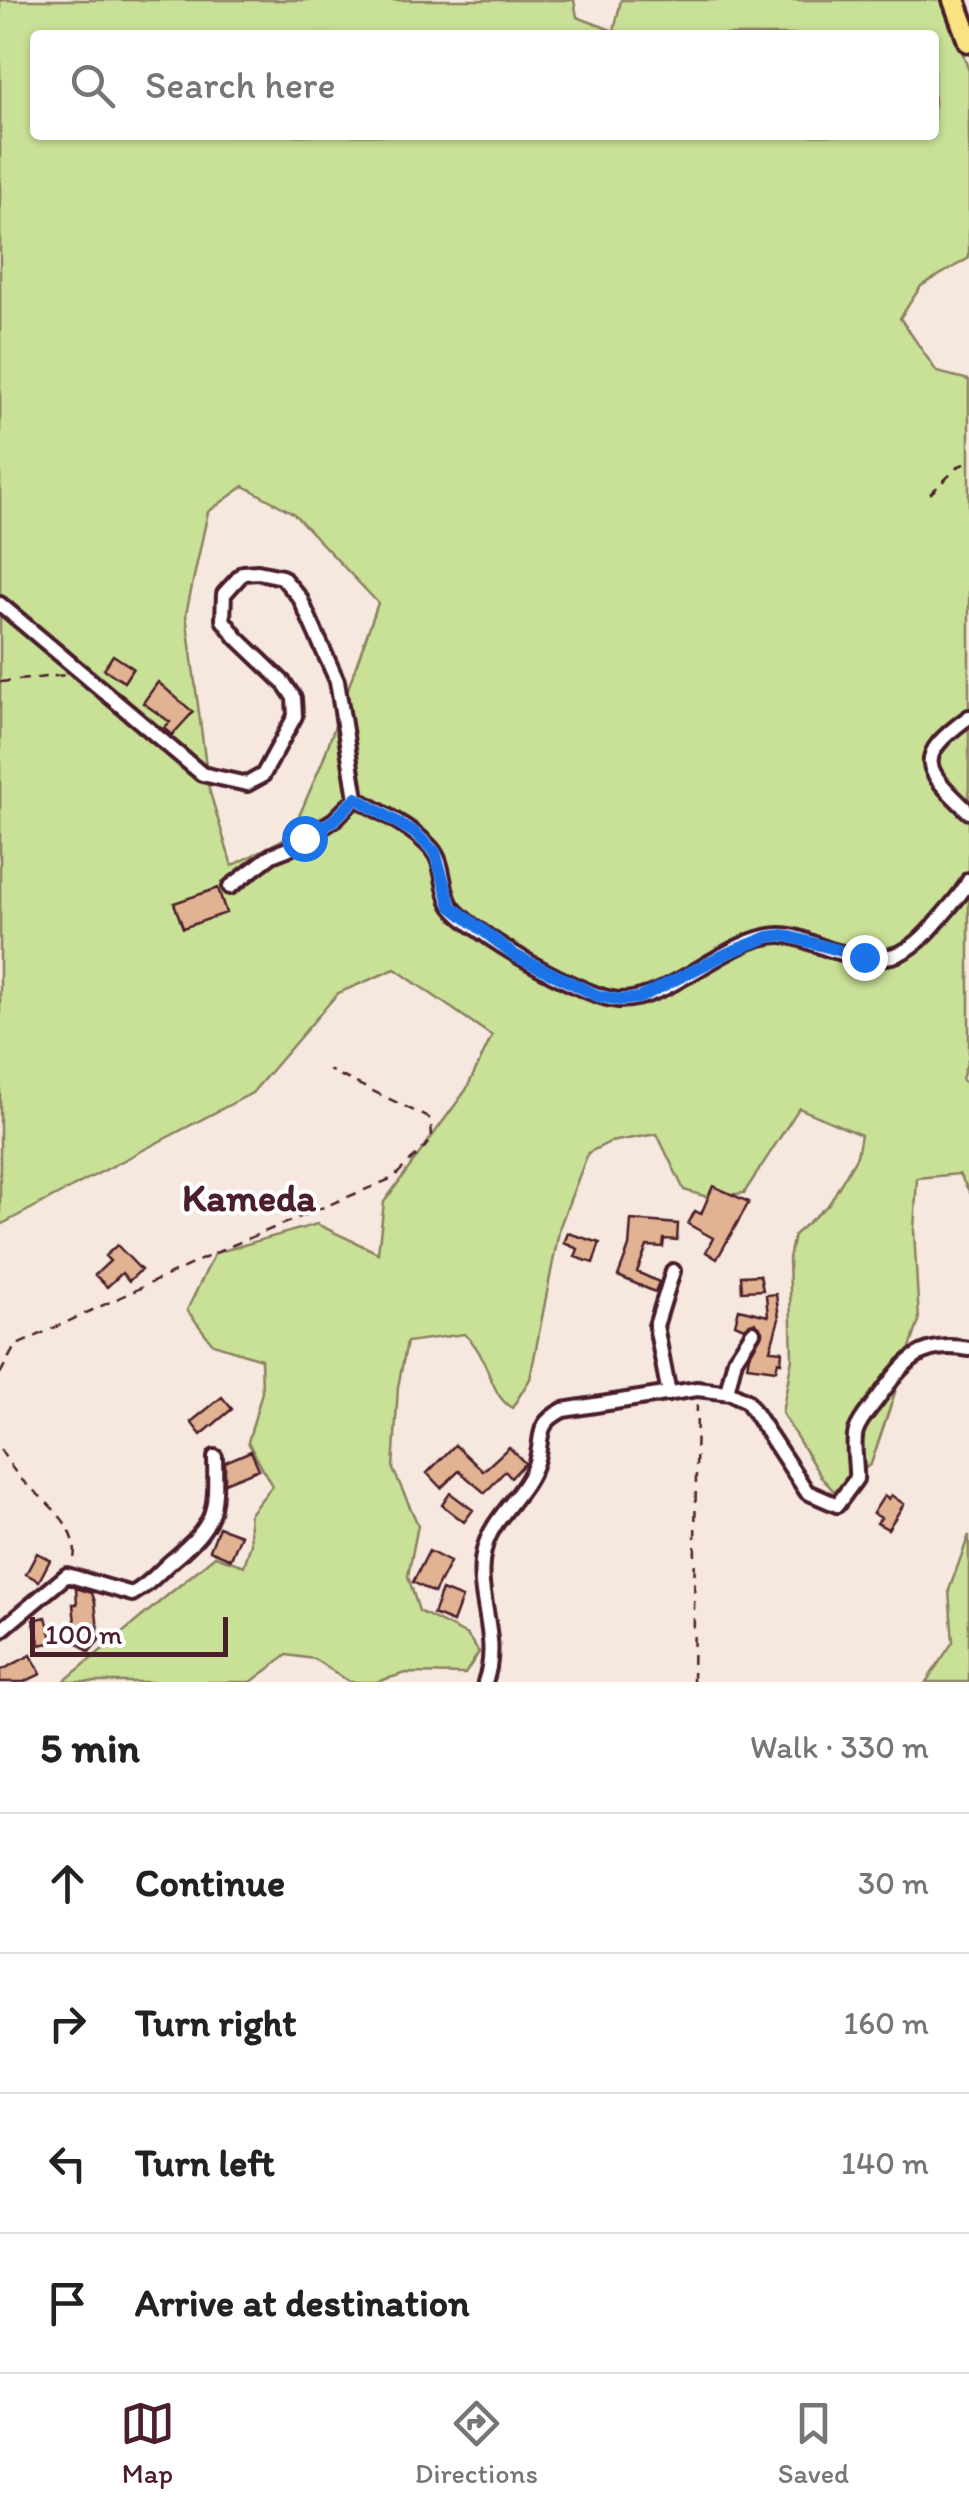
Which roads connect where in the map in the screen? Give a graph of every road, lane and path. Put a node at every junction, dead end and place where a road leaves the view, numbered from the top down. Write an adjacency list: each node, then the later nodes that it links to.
1 (954, 0): 2 (highway)
2 (969, 41)
3 (969, 462): 4 (path)
4 (930, 494)
5 (0, 604): 6 (street)
6 (82, 673): 7 (path); 9 (street)
7 (0, 682)
8 (969, 717): 10 (street)
9 (356, 798): 11 (street); 12 (street)
10 (969, 812)
11 (969, 880)
12 (230, 887)
13 (329, 1070): 17 (path)
14 (673, 1271): 20 (street)
15 (753, 1332): 19 (street)
16 (969, 1348): 19 (street)
17 (0, 1374)
18 (697, 1389): 19 (street); 20 (street); 26 (path)
19 (726, 1392)
20 (669, 1394): 25 (street)
21 (0, 1449): 23 (path)
22 (215, 1457): 23 (street)
23 (68, 1575): 24 (street)
24 (0, 1630)
25 (485, 1682)
26 (693, 1682)

